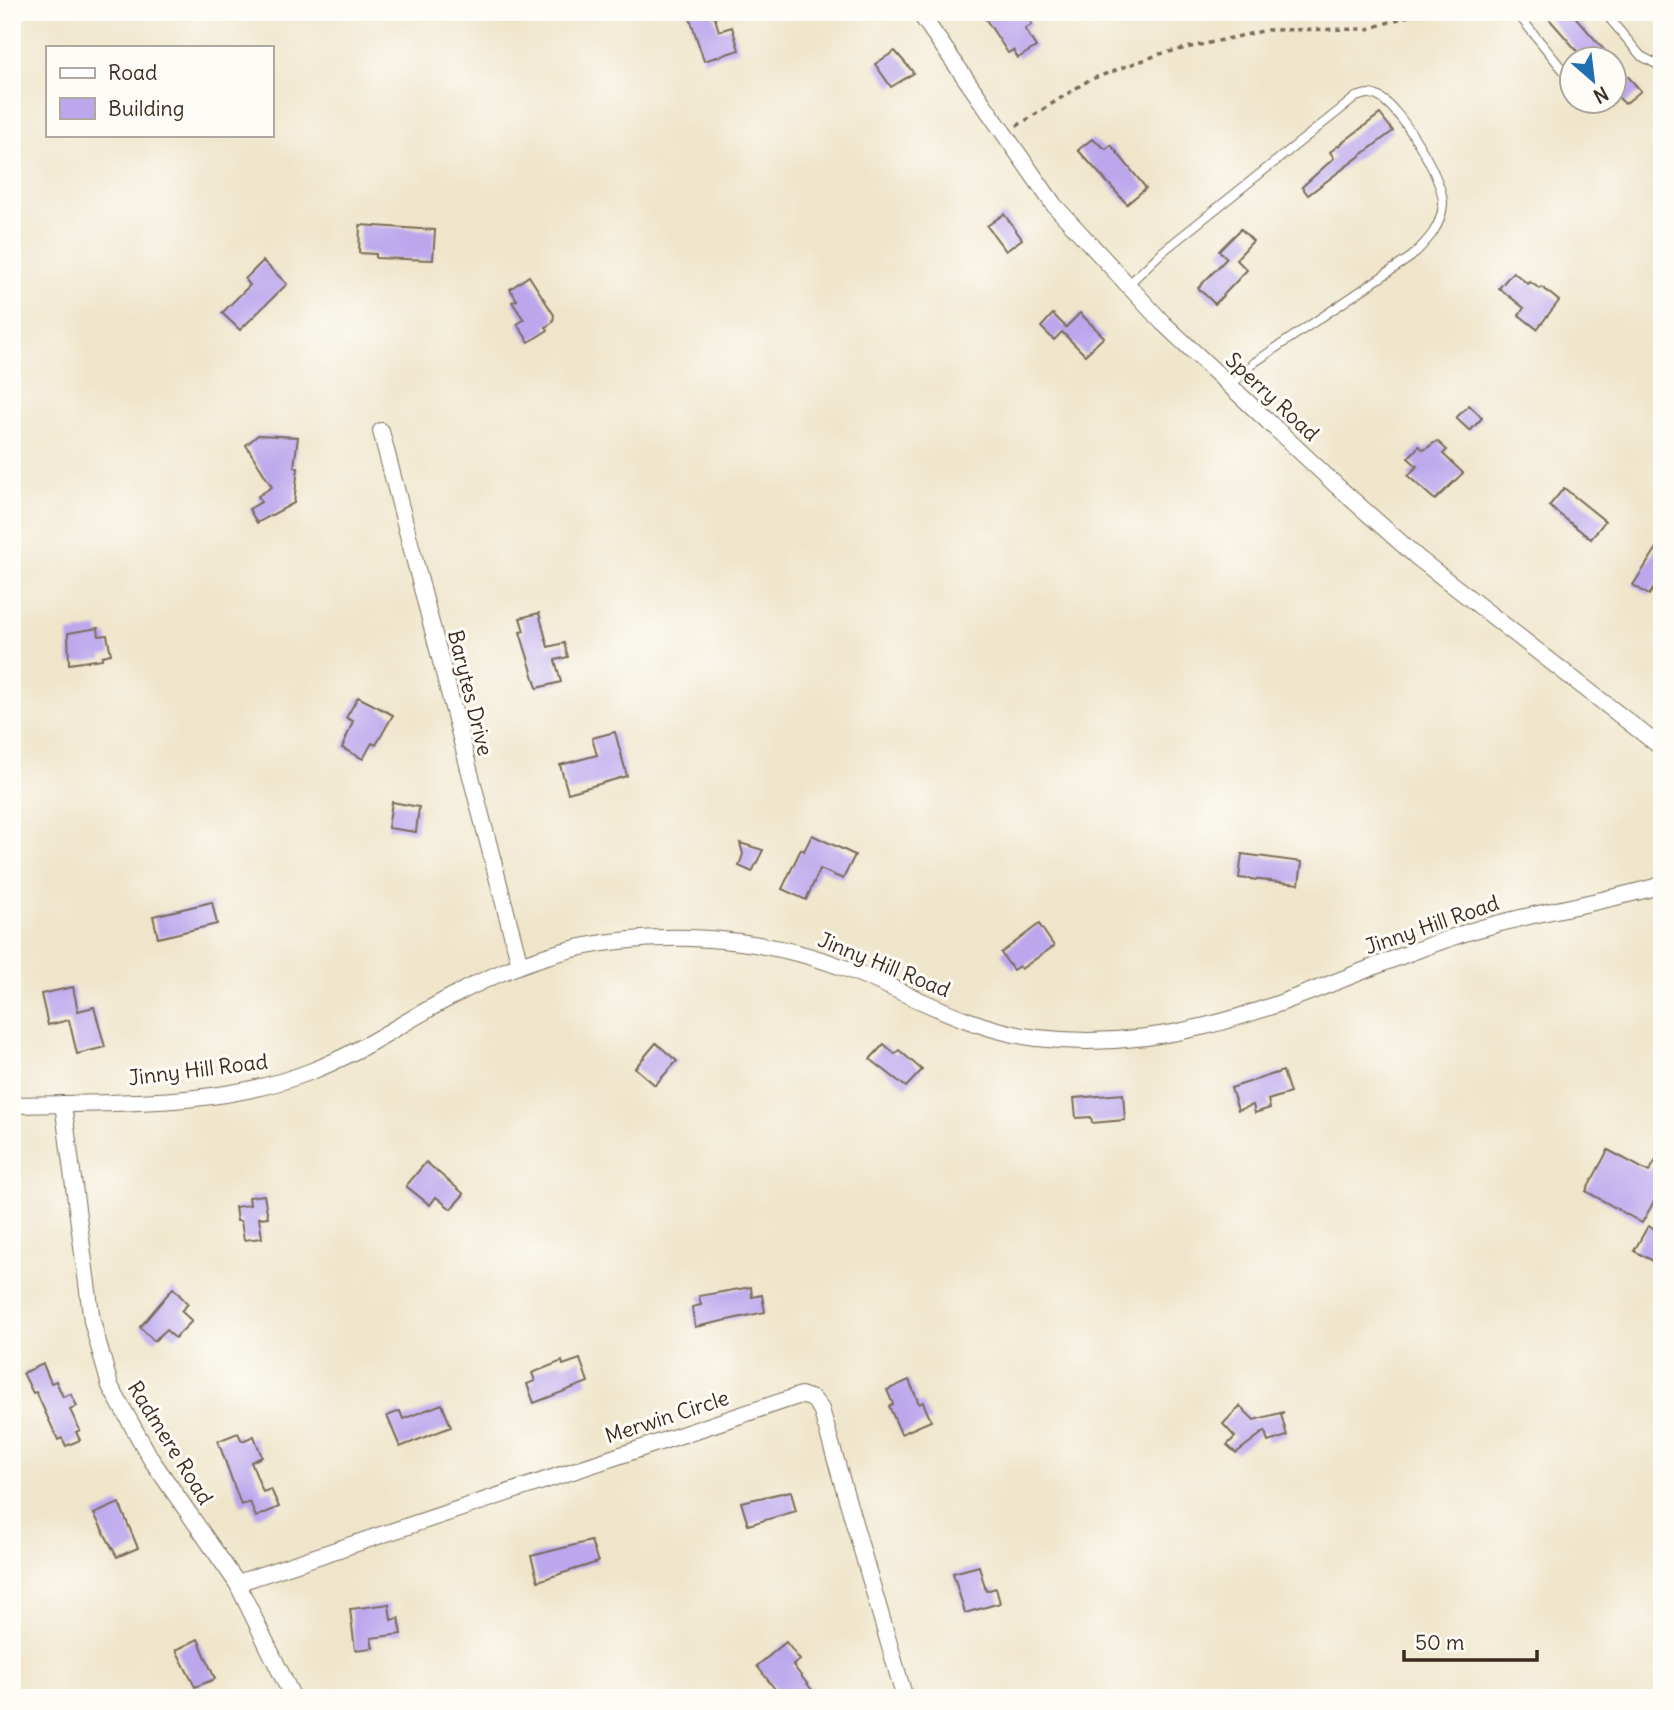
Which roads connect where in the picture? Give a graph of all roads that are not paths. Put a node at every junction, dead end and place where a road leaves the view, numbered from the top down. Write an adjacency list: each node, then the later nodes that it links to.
1 (919, 12): 6 (street, Sperry Road)
2 (1516, 12): 4 (lane)
3 (1604, 12): 5 (lane)
4 (1558, 62)
5 (1662, 67)
6 (1127, 286): 7 (street, Sperry Road); 7 (lane)
7 (1230, 386): 9 (street, Sperry Road)
8 (381, 431): 11 (street, Barytes Drive)
9 (1662, 748)
10 (1662, 885): 11 (street, Jinny Hill Road)
11 (520, 965): 12 (street, Jinny Hill Road)
12 (63, 1104): 13 (street, Jinny Hill Road); 14 (street, Radmere Road)
13 (12, 1105)
14 (237, 1583): 15 (street, Radmere Road); 16 (street, Merwin Circle)
15 (293, 1698)
16 (901, 1698)

